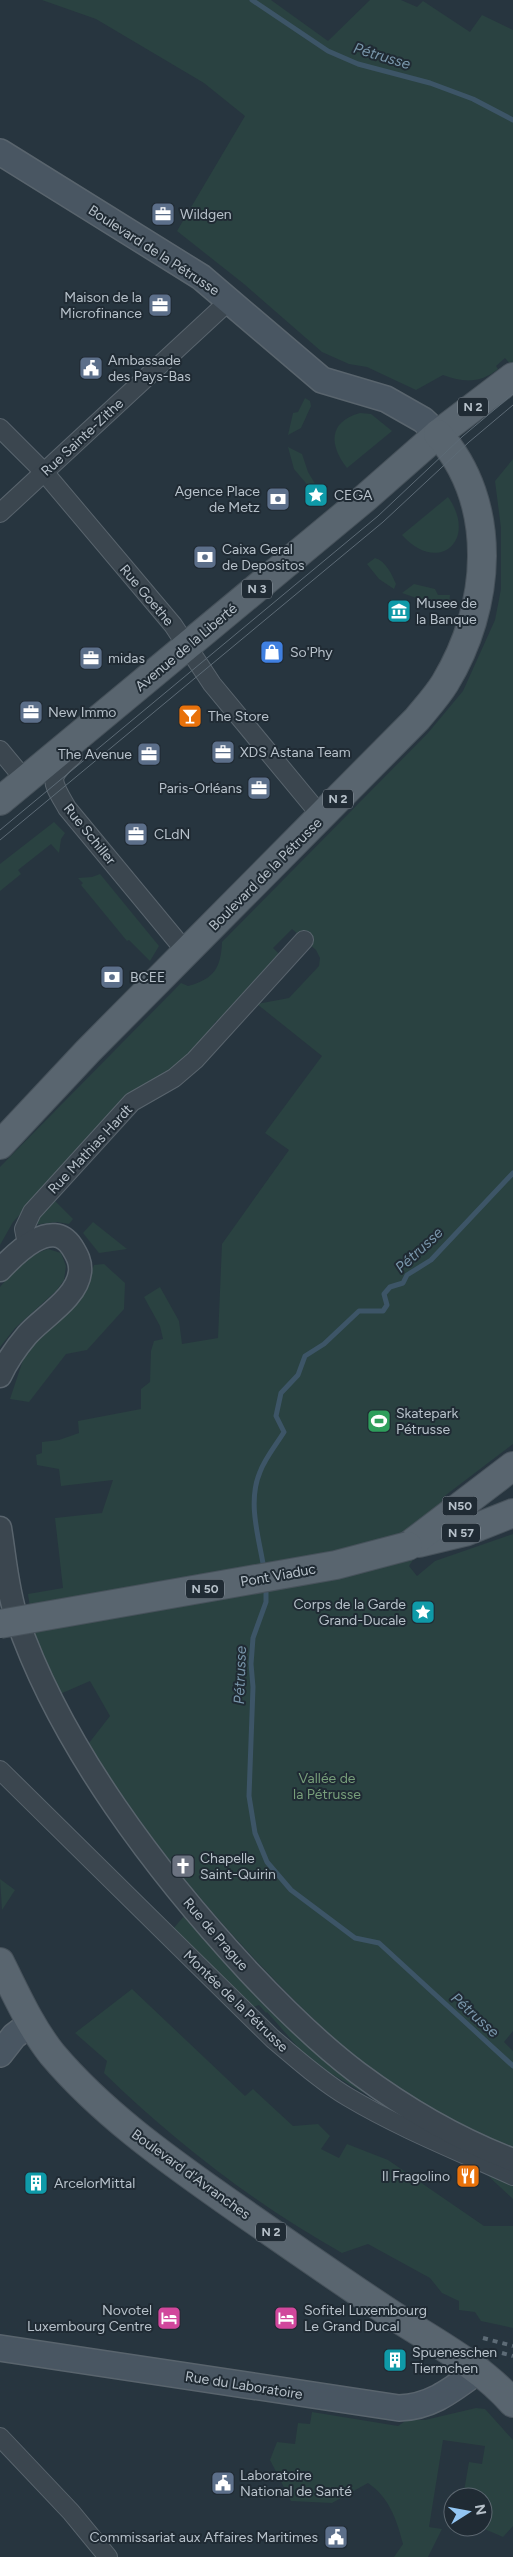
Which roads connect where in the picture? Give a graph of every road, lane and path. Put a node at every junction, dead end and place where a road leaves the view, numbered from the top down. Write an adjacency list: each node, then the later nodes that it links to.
1 (0, 152): 2 (main road, Boulevard de la Pétrusse)
2 (230, 300): 5 (main road, Boulevard de la Pétrusse); 6 (street, Rue Sainte-Zithe)
3 (510, 379): 5 (main road, N 2)
4 (0, 428): 6 (street, Rue Goethe)
5 (438, 434): 8 (main road, Avenue de la Liberté / N 3); 13 (main road, Boulevard de la Pétrusse / N 2)
6 (44, 472): 7 (street, Rue Sainte-Zithe); 8 (street, Rue Goethe)
7 (0, 513)
8 (187, 646): 9 (main road, Avenue de la Liberté / N 3); 13 (street, Rue Goethe)
9 (153, 674): 11 (main road, Avenue de la Liberté / N 3); 15 (street, Rue Schiller)
10 (0, 750): 11 (street)
11 (25, 780): 12 (main road, Avenue de la Liberté / N 3)
12 (0, 801)
13 (322, 817): 15 (main road, Boulevard de la Pétrusse / N 2)
14 (304, 940): 17 (street, Rue Mathias Hardt)
15 (187, 953): 16 (main road, Boulevard de la Pétrusse / N 2)
16 (0, 1145)
17 (27, 1244): 18 (street); 19 (street)
18 (0, 1270)
19 (0, 1376)
20 (513, 1466): 24 (main road, N50)
21 (513, 1485): 24 (main road, N 50)
22 (513, 1513): 24 (main road, N 57)
23 (0, 1528): 30 (street, Rue de Prague)
24 (408, 1546): 25 (main road, Pont Viaduc / N 50, bridge)
25 (0, 1624)
26 (0, 1770): 31 (street, Montée de la Pétrusse)
27 (0, 1962): 28 (main road, Boulevard d'Avranches / N 2)
28 (30, 2024): 29 (main road); 33 (main road, Boulevard d'Avranches / N 2)
29 (0, 2054)
30 (513, 2160)
31 (513, 2176)
32 (0, 2348): 33 (main road, Rue du Laboratoire)
33 (479, 2370): 34 (main road, N 2)
34 (513, 2403)
35 (0, 2437): 36 (street)
36 (108, 2557)

